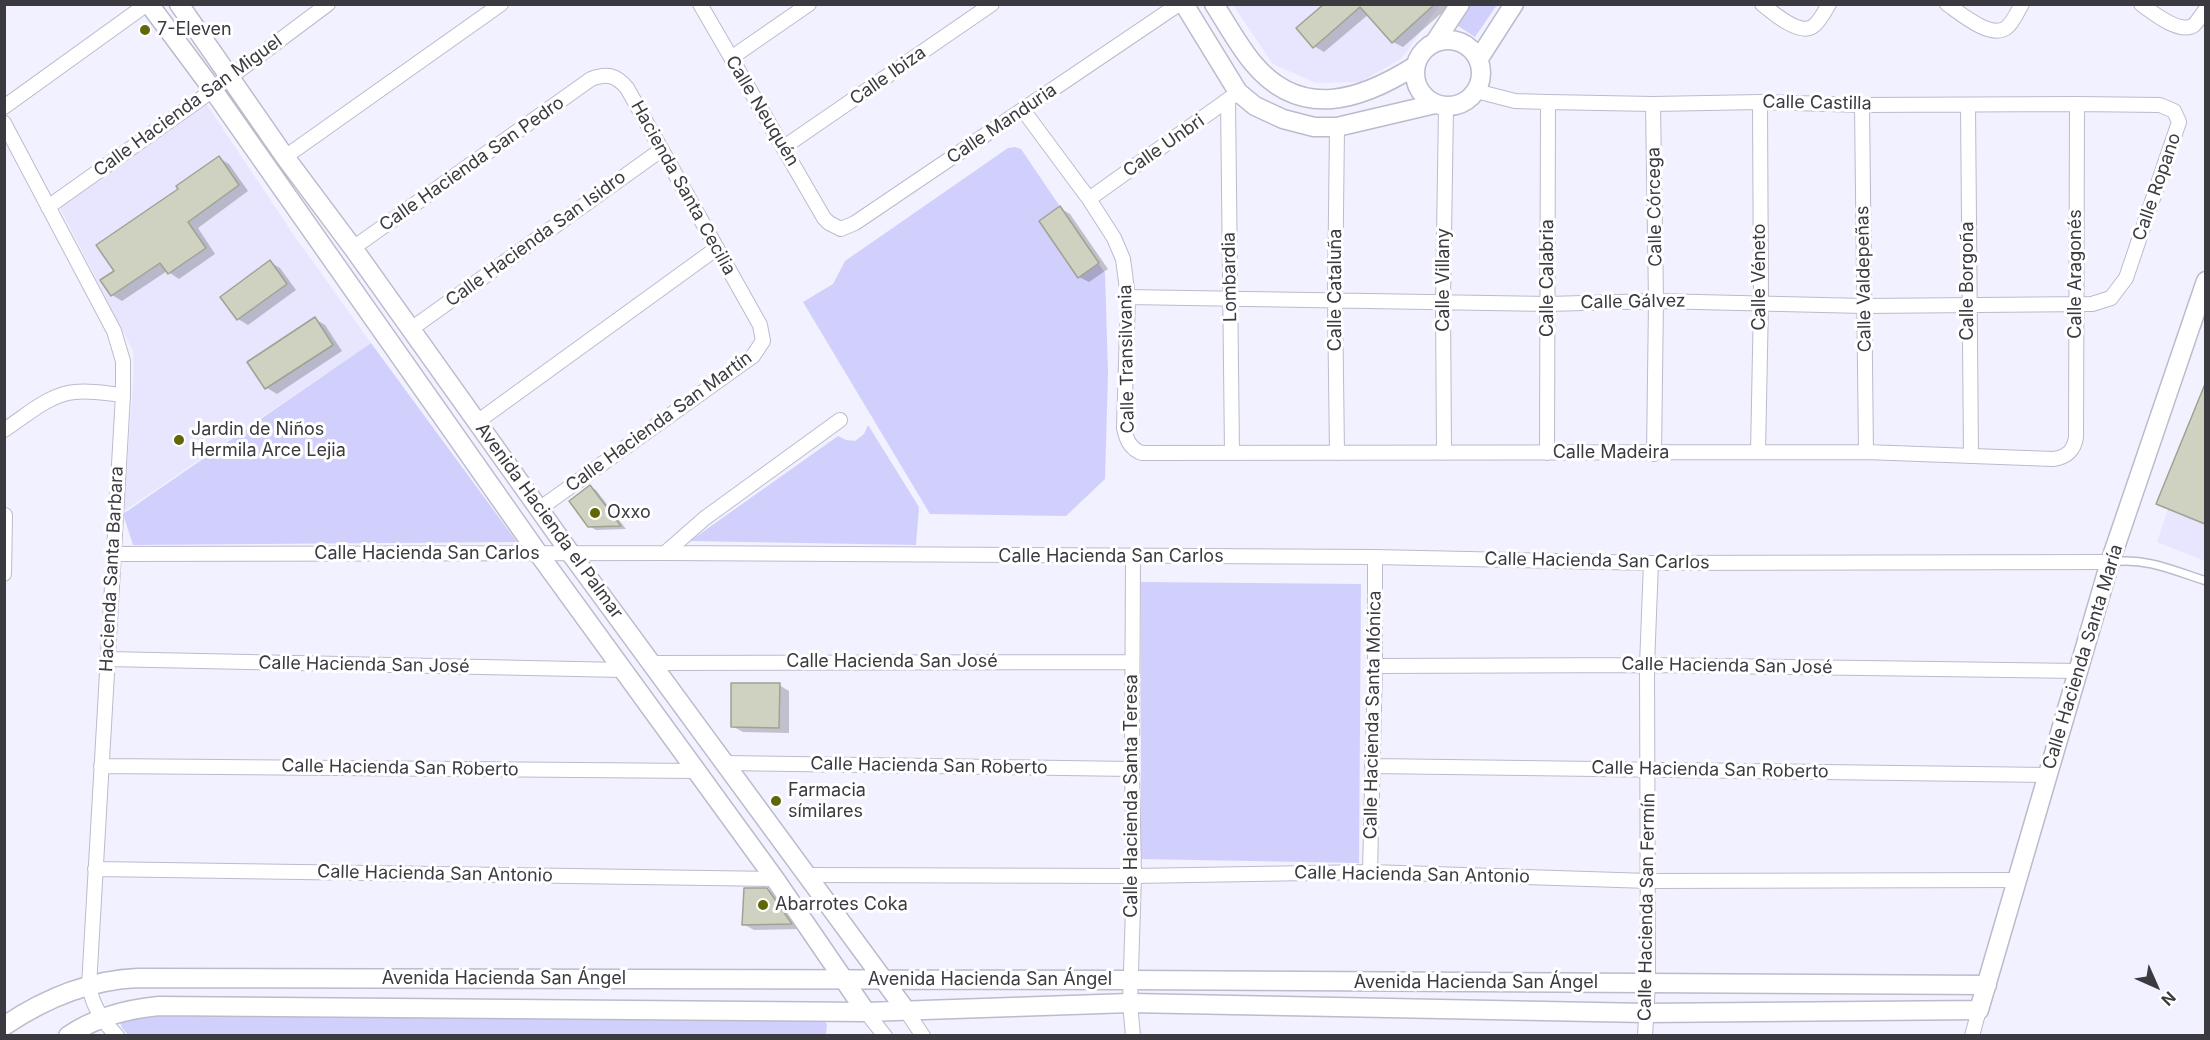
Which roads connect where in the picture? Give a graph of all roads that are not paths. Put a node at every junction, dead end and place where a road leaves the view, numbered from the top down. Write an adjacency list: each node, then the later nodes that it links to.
1 (148, 4): 25 (street, Avenida Hacienda el Palmar); 36 (street)
2 (178, 4): 23 (street, Avenida Hacienda el Palmar)
3 (328, 4): 23 (street, Calle Hacienda San Miguel)
4 (501, 4): 42 (street)
5 (700, 4): 20 (street, Calle Neuquén)
6 (809, 4): 20 (street)
7 (992, 4): 40 (street, Calle Ibiza)
8 (1179, 4): 37 (street, Calle Manduria)
9 (1184, 4): 27 (street)
10 (1214, 4): 22 (street)
11 (1460, 4): 19 (street)
12 (1514, 4): 21 (street)
13 (1762, 4): 14 (street)
14 (1829, 4)
15 (1947, 4): 16 (street)
16 (2022, 4)
17 (2141, 4): 18 (street)
18 (2205, 9)
19 (1435, 42): 21 (street); 22 (street)
20 (730, 58): 40 (street, Calle Neuquén)
21 (1478, 60): 26 (street)
22 (1415, 66): 32 (street)
23 (230, 77): 25 (street, Calle Hacienda San Miguel); 42 (street, Avenida Hacienda el Palmar)
24 (591, 79): 41 (street, Hacienda Santa Cecilia); 46 (street, Calle Hacienda San Pedro)
25 (213, 90): 44 (street, Calle Hacienda San Miguel); 79 (street, Avenida Hacienda el Palmar)
26 (1476, 91): 28 (street, Calle Castilla); 32 (street)
27 (1233, 96): 39 (street); 43 (street, Calle Unbri); 51 (street, Lombardia)
28 (1548, 102): 30 (street, Calle Castilla); 56 (street, Calle Calabria)
29 (1760, 102): 30 (street, Calle Castilla); 33 (street, Calle Castilla); 55 (street, Calle Véneto)
30 (1653, 104): 54 (street, Calle Córcega)
31 (2077, 104): 34 (street, Calle Castilla); 35 (street, Calle Castilla); 59 (street, Calle Aragonés)
32 (1441, 105): 39 (street); 53 (street, Calle Villany)
33 (1862, 105): 34 (street, Calle Castilla); 58 (street, Calle Valdepeñas)
34 (1968, 105): 57 (street, Calle Borgoña)
35 (2160, 105): 48 (street, Calle Ropano)
36 (4, 107)
37 (1023, 110): 43 (street, Calle Transilvania); 45 (street, Calle Manduria)
38 (4, 123): 44 (street, Hacienda Santa Barbara)
39 (1337, 127): 52 (street, Calle Cataluña)
40 (784, 147): 45 (street, Calle Neuquén)
41 (661, 150): 47 (street, Hacienda Santa Cecilia); 61 (street, Calle Hacienda San Isidro)
42 (285, 157): 46 (street, Avenida Hacienda el Palmar)
43 (1089, 199): 50 (street, Calle Transilvania)
44 (48, 207): 62 (street, Hacienda Santa Barbara)
45 (824, 218)
46 (353, 248): 61 (street, Avenida Hacienda el Palmar)
47 (717, 248): 60 (street, Hacienda Santa Cecilia); 64 (street)
48 (2126, 278): 59 (street, Calle Gálvez)
49 (2205, 281): 85 (street, Calle Hacienda Santa María)
50 (1128, 297): 51 (street, Calle Gálvez); 68 (street, Calle Transilvania)
51 (1230, 299): 52 (street, Calle Gálvez); 69 (street, Lombardia)
52 (1335, 299): 53 (street, Calle Gálvez); 70 (street, Calle Cataluña)
53 (1443, 301): 56 (street, Calle Gálvez); 71 (street, Calle Villany)
54 (1656, 301): 55 (street, Calle Gálvez); 56 (street, Calle Gálvez); 73 (street, Calle Córcega)
55 (1761, 302): 58 (street, Calle Gálvez); 74 (street, Calle Véneto)
56 (1548, 304): 72 (street, Calle Calabria)
57 (1968, 304): 58 (street, Calle Gálvez); 59 (street, Calle Gálvez); 75 (street, Calle Borgoña)
58 (1864, 306): 67 (street, Calle Valdepeñas)
59 (2076, 306): 66 (street, Calle Aragonés)
60 (760, 325): 76 (street, Calle Hacienda San Martín)
61 (411, 329): 64 (street, Avenida Hacienda el Palmar)
62 (123, 395): 65 (street); 81 (street, Hacienda Santa Barbara)
63 (840, 420): 80 (street)
64 (477, 422): 76 (street, Avenida Hacienda el Palmar)
65 (4, 430)
66 (2075, 445): 75 (street, Calle Madeira)
67 (1866, 452): 74 (street, Calle Madeira); 75 (street, Calle Madeira)
68 (1142, 453): 69 (street, Calle Madeira)
69 (1232, 453): 70 (street, Calle Madeira)
70 (1337, 453): 71 (street, Calle Madeira)
71 (1444, 453): 72 (street, Calle Madeira)
72 (1547, 453): 73 (street, Calle Madeira)
73 (1654, 453): 74 (street, Calle Madeira)
74 (1758, 453)
75 (1971, 456)
76 (539, 509): 82 (street, Avenida Hacienda el Palmar)
77 (5, 515): 78 (street)
78 (5, 552): 87 (street)
79 (538, 553): 81 (street, Calle Hacienda San Carlos); 82 (street, Calle Hacienda San Carlos); 94 (street, Avenida Hacienda el Palmar)
80 (665, 553): 82 (street, Calle Hacienda San Carlos); 83 (street, Calle Hacienda San Carlos)
81 (113, 554): 89 (street, Hacienda Santa Barbara)
82 (571, 554): 91 (street, Avenida Hacienda el Palmar)
83 (1133, 557): 84 (street, Calle Hacienda San Carlos); 90 (street, Calle Hacienda Santa Teresa)
84 (1375, 558): 86 (street, Calle Hacienda San Carlos); 93 (street, Calle Hacienda Santa Mónica)
85 (2110, 562): 86 (street, Calle Hacienda San Carlos); 88 (lane); 95 (street, Calle Hacienda Santa María)
86 (1651, 563): 92 (street, Calle Hacienda San Fermín)
87 (4, 574)
88 (2205, 581)
89 (107, 659): 94 (street, Calle Hacienda San José); 97 (street, Hacienda Santa Barbara)
90 (1132, 662): 91 (street, Calle Hacienda San José); 99 (street, Calle Hacienda Santa Teresa)
91 (652, 663): 96 (street, Avenida Hacienda el Palmar)
92 (1647, 665): 93 (street, Calle Hacienda San José); 95 (street, Calle Hacienda San José); 100 (street, Calle Hacienda San Fermín)
93 (1375, 666): 98 (street, Calle Hacienda Santa Mónica)
94 (622, 670): 101 (street, Avenida Hacienda el Palmar)
95 (2079, 671): 102 (street, Calle Hacienda Santa María)
96 (725, 764): 99 (street, Calle Hacienda San Roberto); 105 (street, Avenida Hacienda el Palmar)
97 (101, 766): 101 (street, Calle Hacienda San Roberto); 103 (street, Hacienda Santa Barbara)
98 (1372, 766): 100 (street, Calle Hacienda San Roberto); 104 (street, Calle Hacienda Santa Mónica)
99 (1132, 769): 106 (street, Calle Hacienda Santa Teresa)
100 (1647, 769): 102 (street, Calle Hacienda San Roberto); 109 (street, Calle Hacienda San Fermín)
101 (698, 771): 107 (street, Avenida Hacienda el Palmar)
102 (2048, 775): 108 (street, Calle Hacienda Santa María)
103 (94, 869): 107 (street, Calle Hacienda San Antonio); 115 (street, Hacienda Santa Barbara)
104 (1370, 872): 106 (street, Calle Hacienda San Antonio); 109 (street, Calle Hacienda San Antonio)
105 (807, 875): 106 (street, Calle Hacienda San Antonio); 111 (street, Avenida Hacienda el Palmar)
106 (1134, 876): 112 (street, Calle Hacienda Santa Teresa)
107 (775, 879): 110 (street, Avenida Hacienda el Palmar)
108 (2016, 880): 109 (street, Calle Hacienda San Antonio); 114 (street, Calle Hacienda Santa María)
109 (1649, 881): 113 (street, Calle Hacienda San Fermín)
110 (844, 980): 111 (street, Avenida Hacienda San Ángel); 115 (street, Avenida Hacienda San Ángel); 119 (street, Avenida Hacienda el Palmar)
111 (882, 980): 112 (street, Avenida Hacienda San Ángel); 117 (street, Avenida Hacienda el Palmar)
112 (1131, 980): 113 (street, Avenida Hacienda San Ángel); 116 (street, Calle Hacienda Santa Teresa)
113 (1648, 984): 114 (street, Avenida Hacienda San Ángel); 120 (street, Calle Hacienda San Fermín)
114 (1987, 985): 118 (street, Calle Hacienda Santa María)
115 (89, 986): 121 (street, Hacienda Santa Barbara); 122 (street, Avenida Hacienda San Ángel)
116 (1130, 1003): 117 (street, Avenida Hacienda San Ángel); 120 (street, Avenida Hacienda San Ángel); 127 (street, Calle Hacienda Santa Teresa)
117 (905, 1009): 119 (street, Avenida Hacienda San Ángel); 126 (street, Avenida Hacienda el Palmar)
118 (1979, 1010): 120 (street, Avenida Hacienda San Ángel); 129 (street, Calle Hacienda Santa María)
119 (866, 1012): 121 (street, Avenida Hacienda San Ángel); 125 (street, Avenida Hacienda el Palmar)
120 (1646, 1014): 128 (street, Calle Hacienda San Fermín)
121 (101, 1019): 123 (street, Avenida Hacienda San Ángel); 124 (street, Hacienda Santa Barbara)
122 (4, 1026)
123 (68, 1035)
124 (117, 1035)
125 (885, 1035)
126 (923, 1035)
127 (1132, 1035)
128 (1645, 1035)
129 (1972, 1035)

